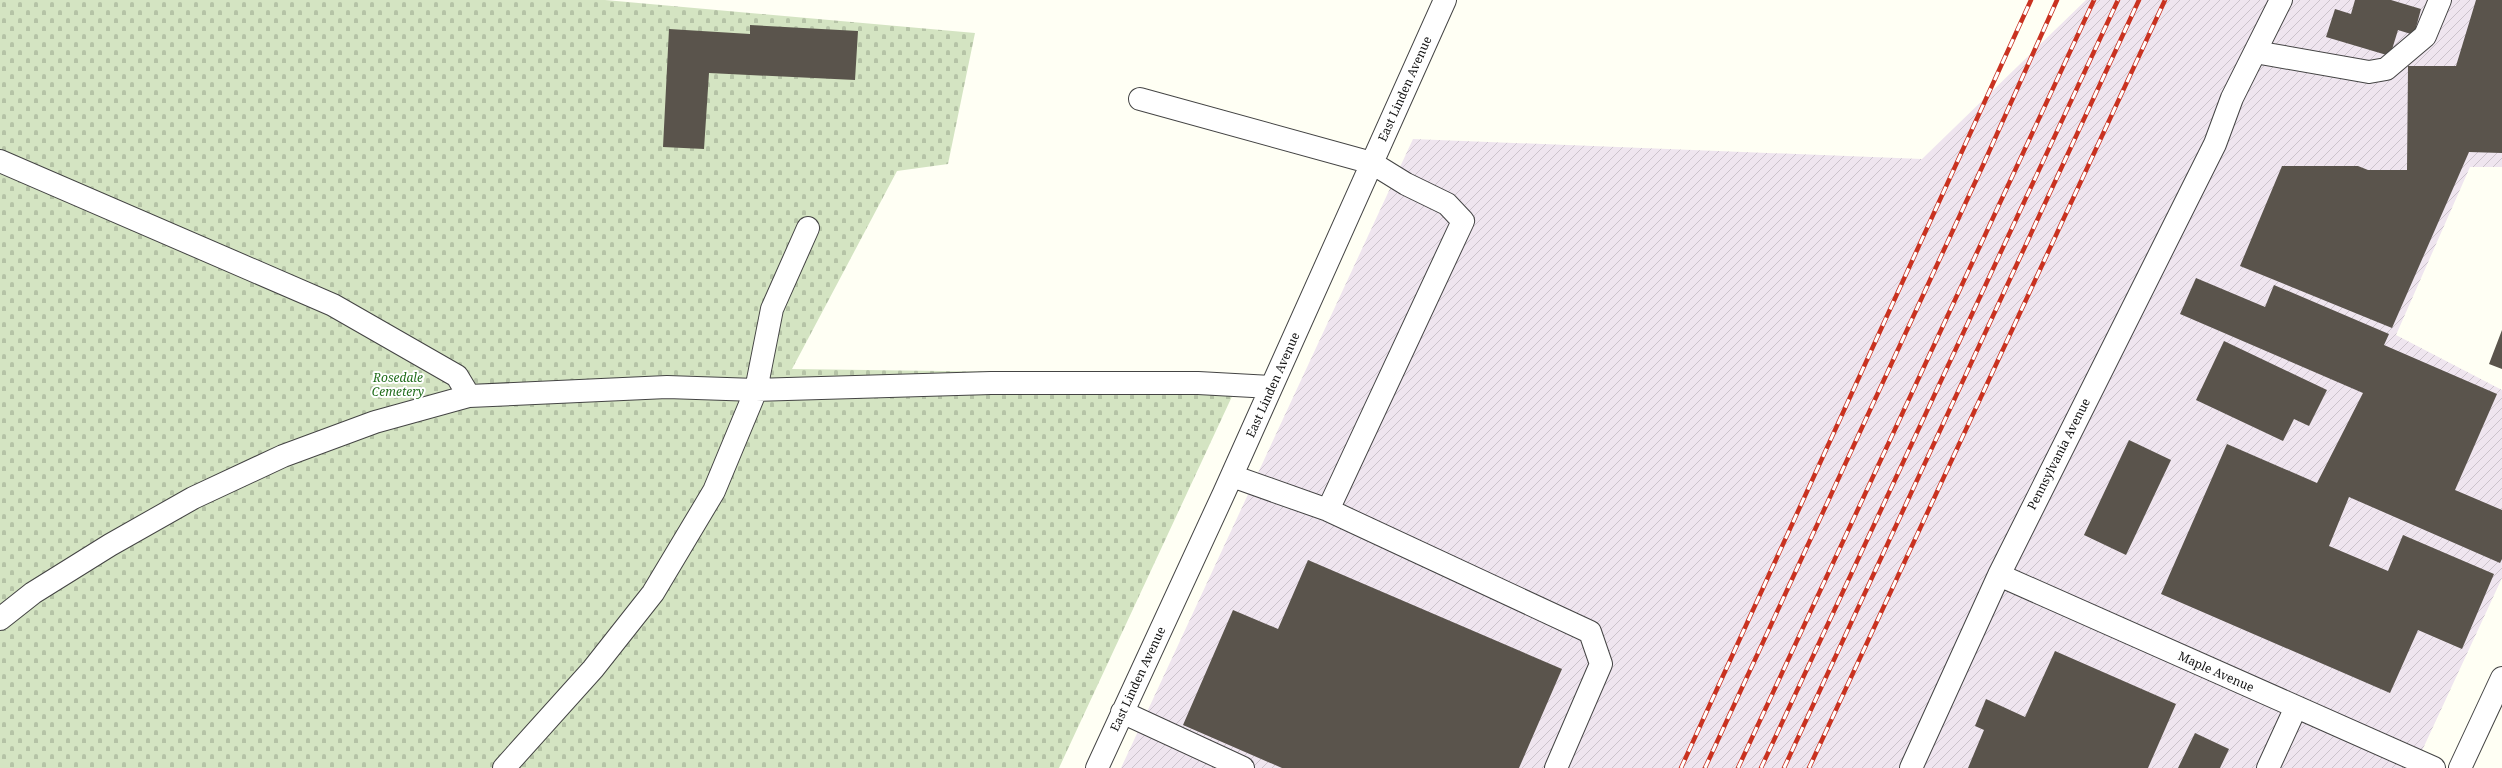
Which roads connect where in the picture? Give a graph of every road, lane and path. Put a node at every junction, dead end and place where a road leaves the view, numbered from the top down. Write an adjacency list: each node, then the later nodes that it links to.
1 (1445, 0): 7 (street, East Linden Avenue)
2 (2281, 0): 4 (street, Pennsylvania Avenue)
3 (2440, 0): 4 (street)
4 (2255, 52): 14 (street, Pennsylvania Avenue)
5 (1140, 98): 7 (street)
6 (0, 161): 11 (street)
7 (1372, 163): 9 (street, East Linden Avenue); 13 (street)
8 (808, 228): 10 (street)
9 (1271, 387): 10 (street); 12 (street, East Linden Avenue)
10 (756, 390): 11 (street); 19 (street)
11 (469, 396): 15 (street)
12 (1232, 476): 13 (street); 18 (street, East Linden Avenue)
13 (1328, 510): 22 (street)
14 (1999, 575): 17 (street, Maple Avenue); 23 (street, Pennsylvania Avenue)
15 (0, 619)
16 (2502, 678): 26 (street)
17 (2296, 707): 24 (street); 25 (street, Maple Avenue)
18 (1122, 712): 20 (street, East Linden Avenue); 21 (street)
19 (504, 768)
20 (1096, 768)
21 (1242, 768)
22 (1556, 768)
23 (1911, 768)
24 (2268, 768)
25 (2434, 768)
26 (2460, 768)

